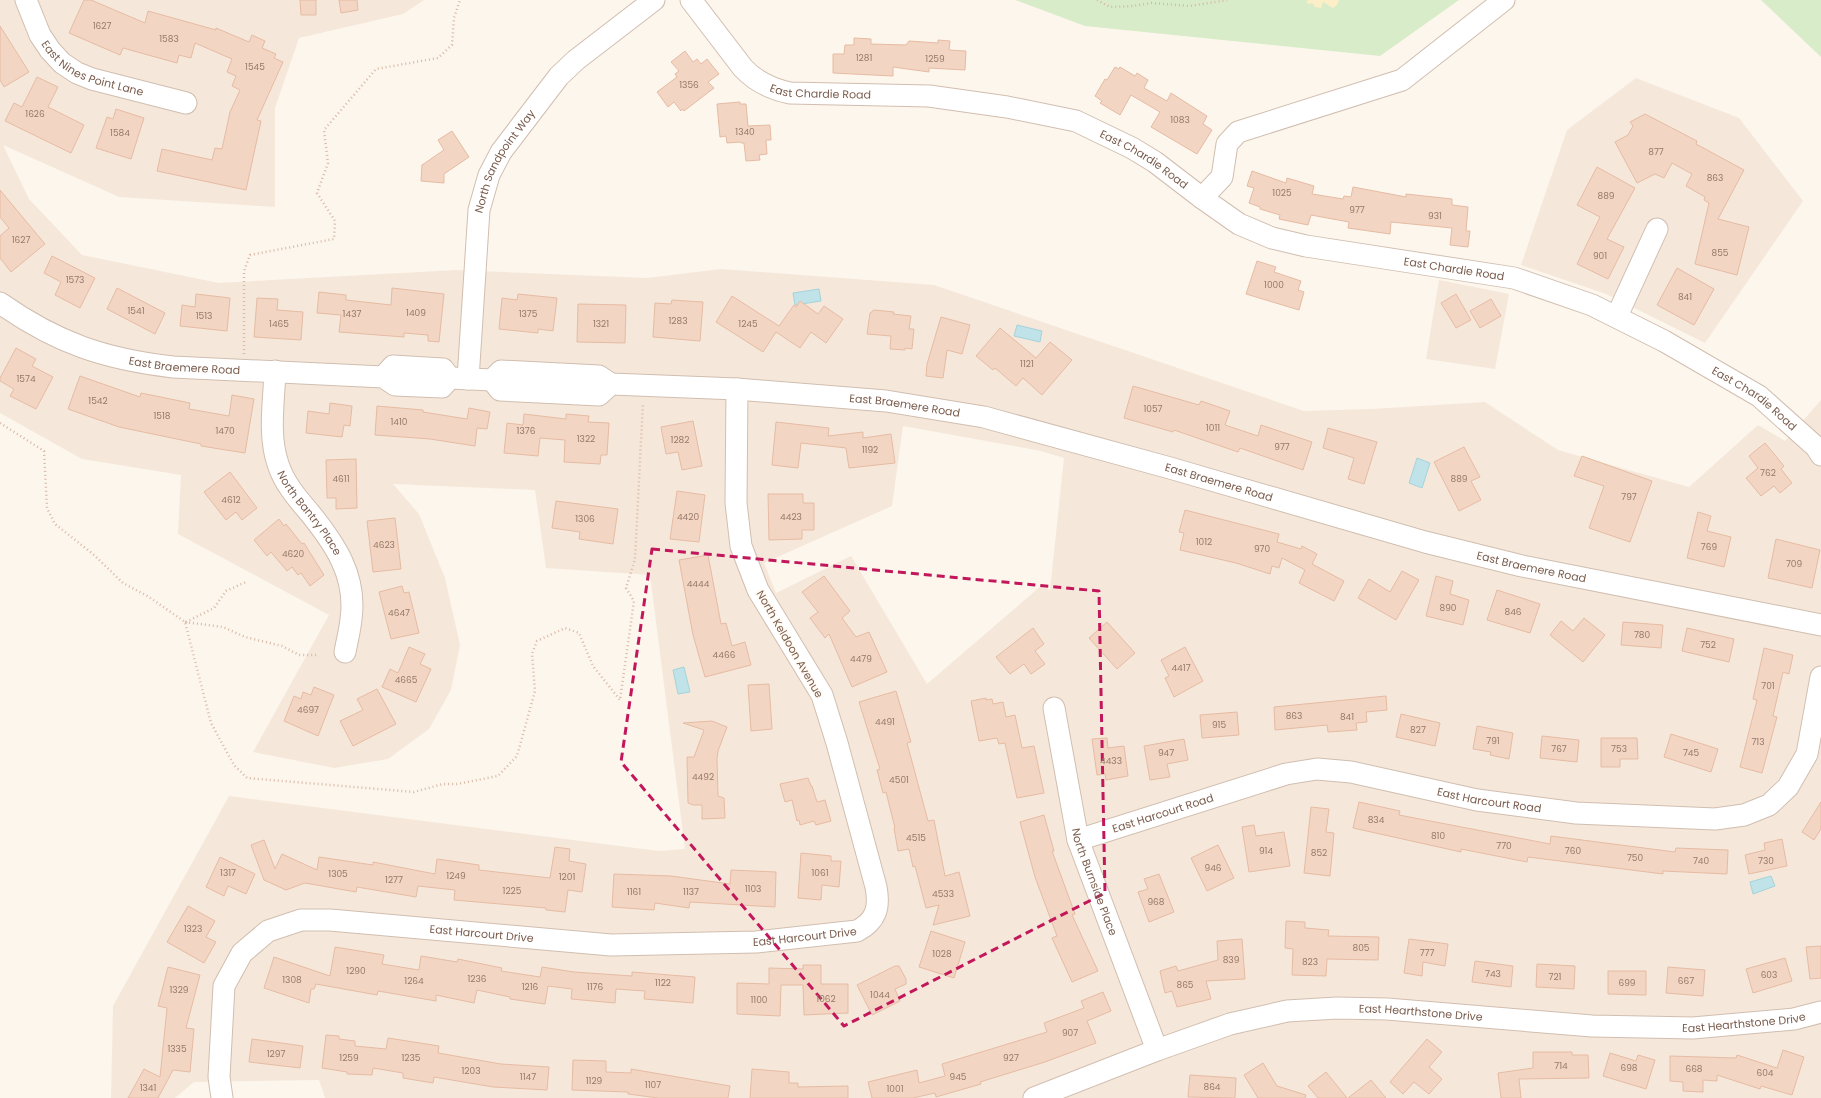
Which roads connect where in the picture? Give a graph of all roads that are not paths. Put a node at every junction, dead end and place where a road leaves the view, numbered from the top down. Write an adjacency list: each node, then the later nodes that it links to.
1 (26, 0): 5 (street, East Nines Point Lane)
2 (654, 0): 11 (street, North Sandpoint Way)
3 (691, 0): 6 (street, East Chardie Road)
4 (1504, 0): 6 (street)
5 (186, 103)
6 (1202, 198): 9 (street, East Chardie Road)
7 (1657, 229): 9 (street)
8 (0, 303): 10 (street, East Braemere Road)
9 (1617, 316): 13 (street, East Chardie Road)
10 (275, 371): 11 (street, East Braemere Road); 15 (street, North Bantry Place)
11 (459, 378): 12 (street, East Braemere Road)
12 (737, 389): 14 (street, East Braemere Road); 19 (street, North Keldoon Avenue)
13 (1821, 455)
14 (1821, 625)
15 (344, 652)
16 (1821, 677): 18 (street, East Harcourt Road)
17 (1054, 708): 18 (street, North Burnside Place)
18 (1078, 840): 21 (street, North Burnside Place)
19 (874, 917): 22 (street, East Harcourt Drive)
20 (1821, 1012): 21 (street, East Hearthstone Drive)
21 (1157, 1050): 23 (street, East Hearthstone Drive)
22 (222, 1098)
23 (1034, 1098)

